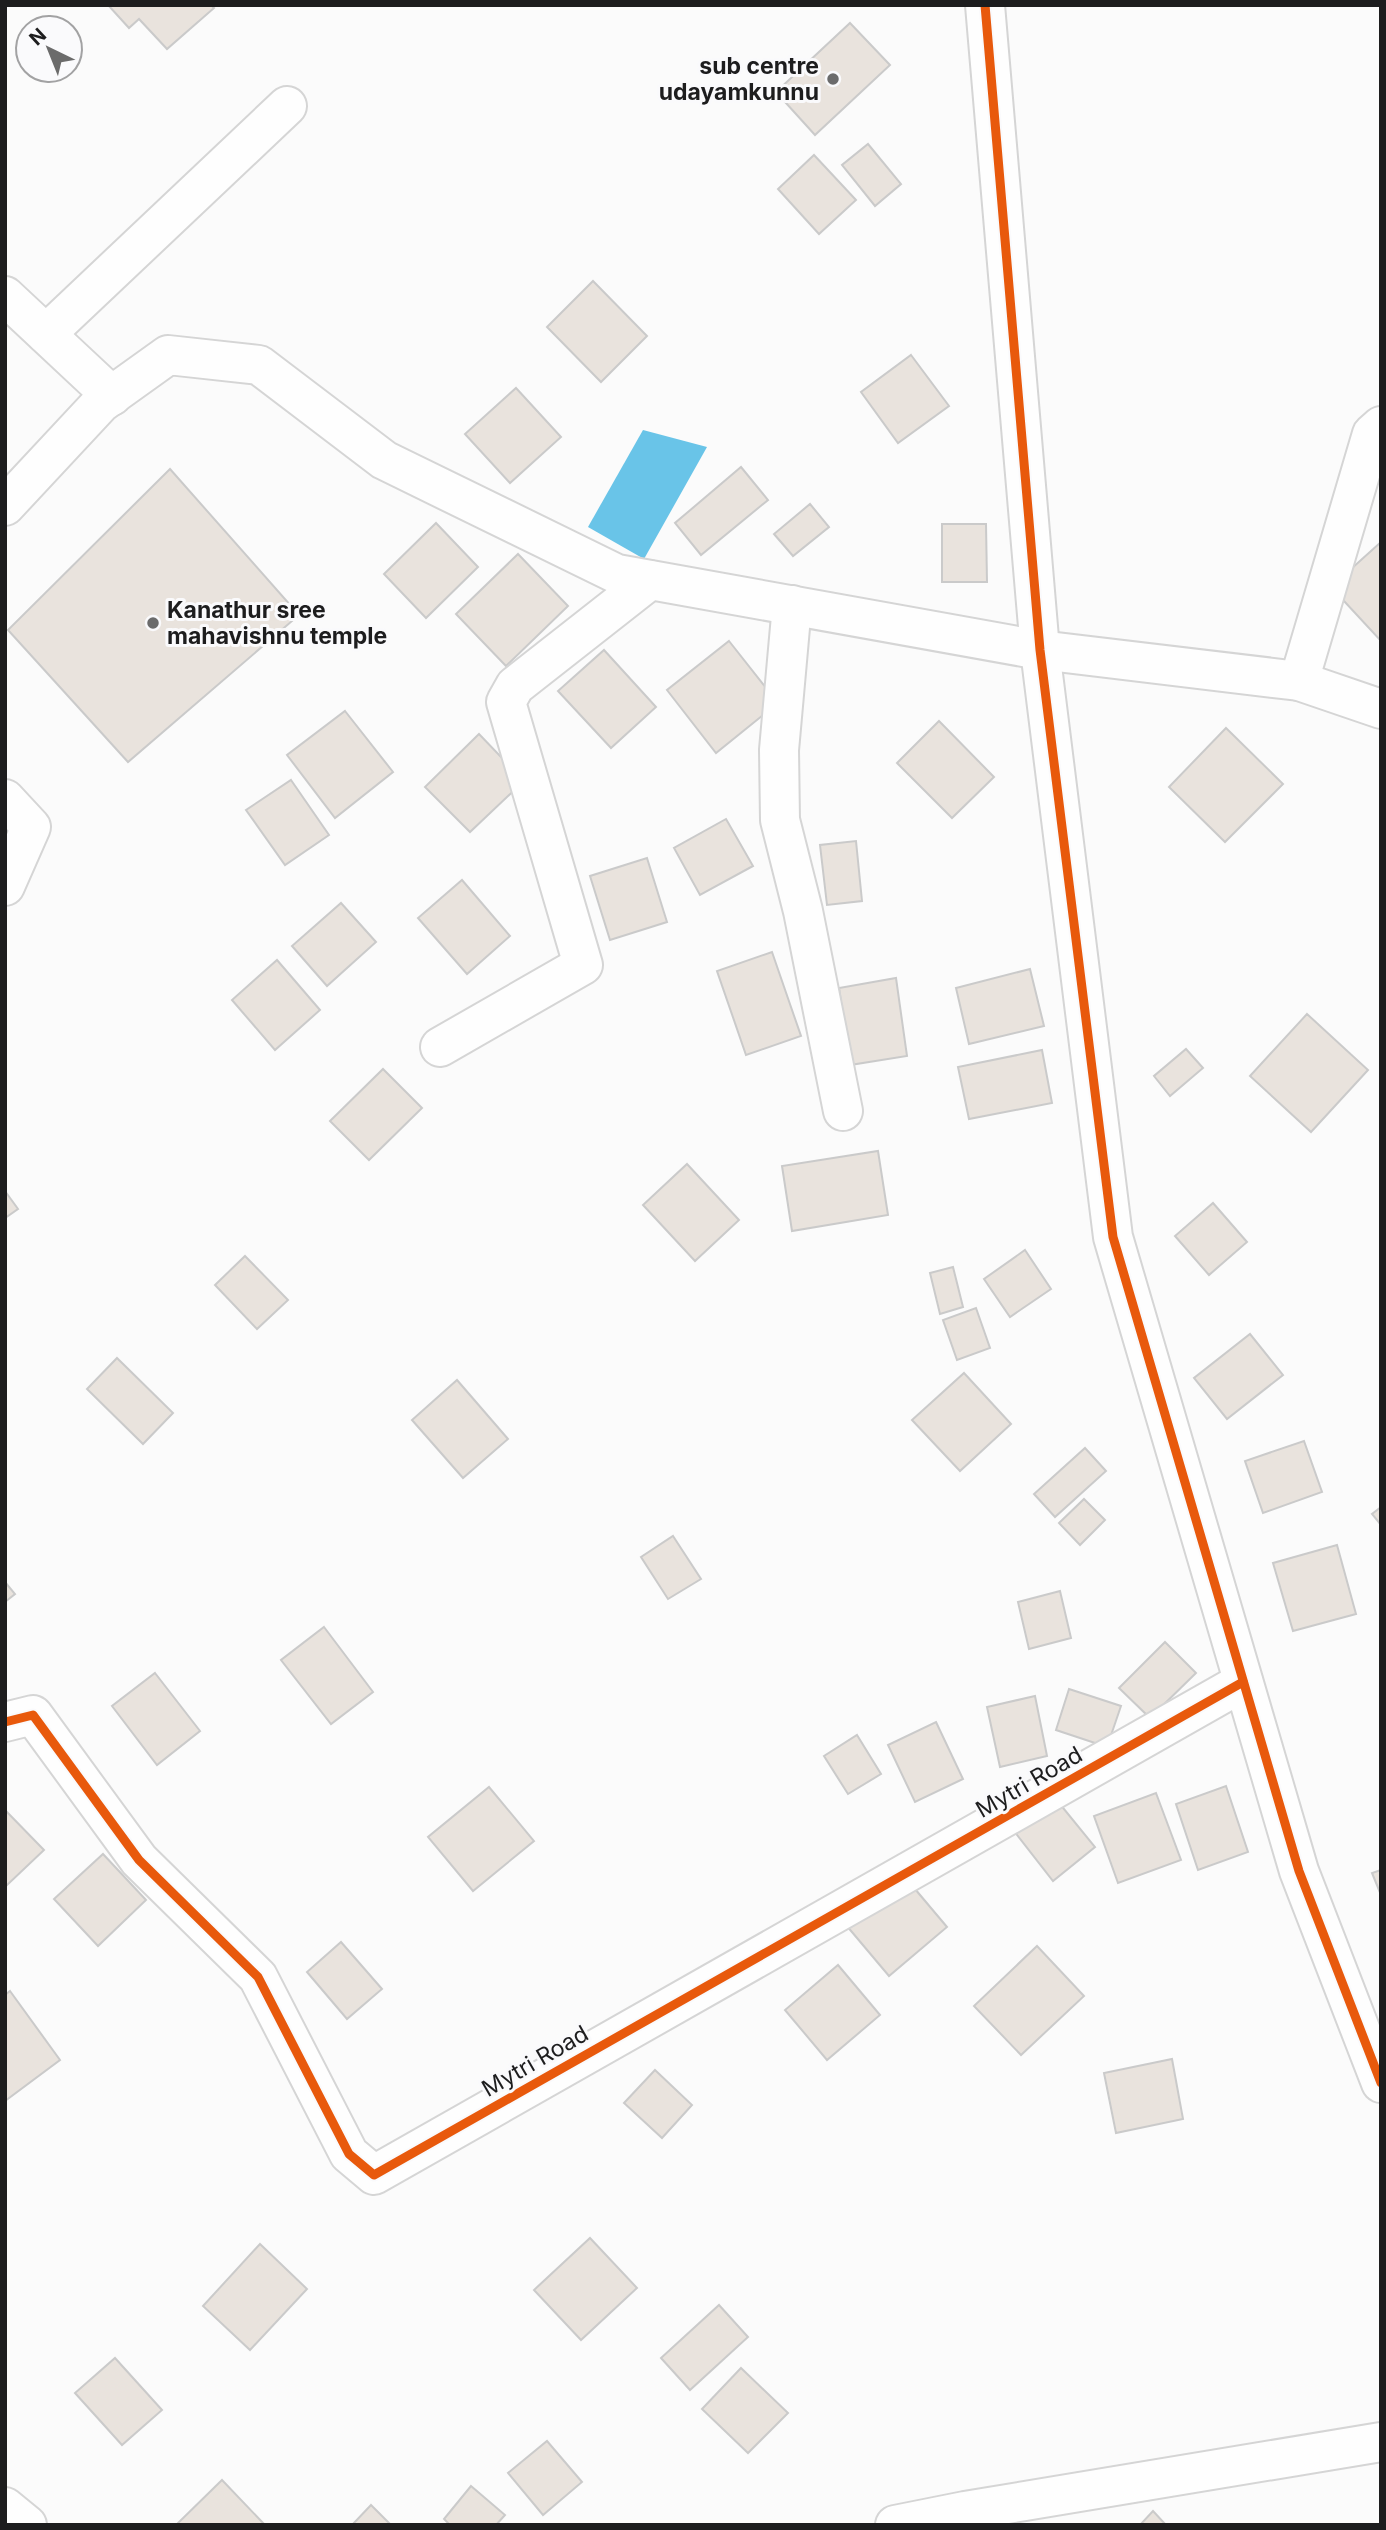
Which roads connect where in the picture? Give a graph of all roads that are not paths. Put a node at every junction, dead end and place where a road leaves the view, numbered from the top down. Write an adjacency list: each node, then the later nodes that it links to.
1 (985, 5): 10 (street)
2 (287, 106): 4 (street)
3 (5, 296): 4 (street)
4 (46, 334): 5 (street)
5 (112, 396): 7 (street); 8 (street)
6 (1381, 426): 11 (street)
7 (5, 506)
8 (650, 580): 9 (street); 15 (street)
9 (792, 605): 10 (street); 16 (street)
10 (1040, 650): 11 (street); 17 (street)
11 (1299, 681): 12 (street)
12 (1381, 709)
13 (5, 799): 14 (street)
14 (5, 886)
15 (440, 1047)
16 (844, 1111)
17 (1243, 1682): 18 (street, Mytri Road); 19 (street)
18 (5, 1723)
19 (1366, 2003): 20 (street)
20 (1381, 2083)
21 (1381, 2443): 24 (street); 25 (street)
22 (5, 2507): 23 (street)
23 (27, 2525)
24 (895, 2525)
25 (1010, 2525)

